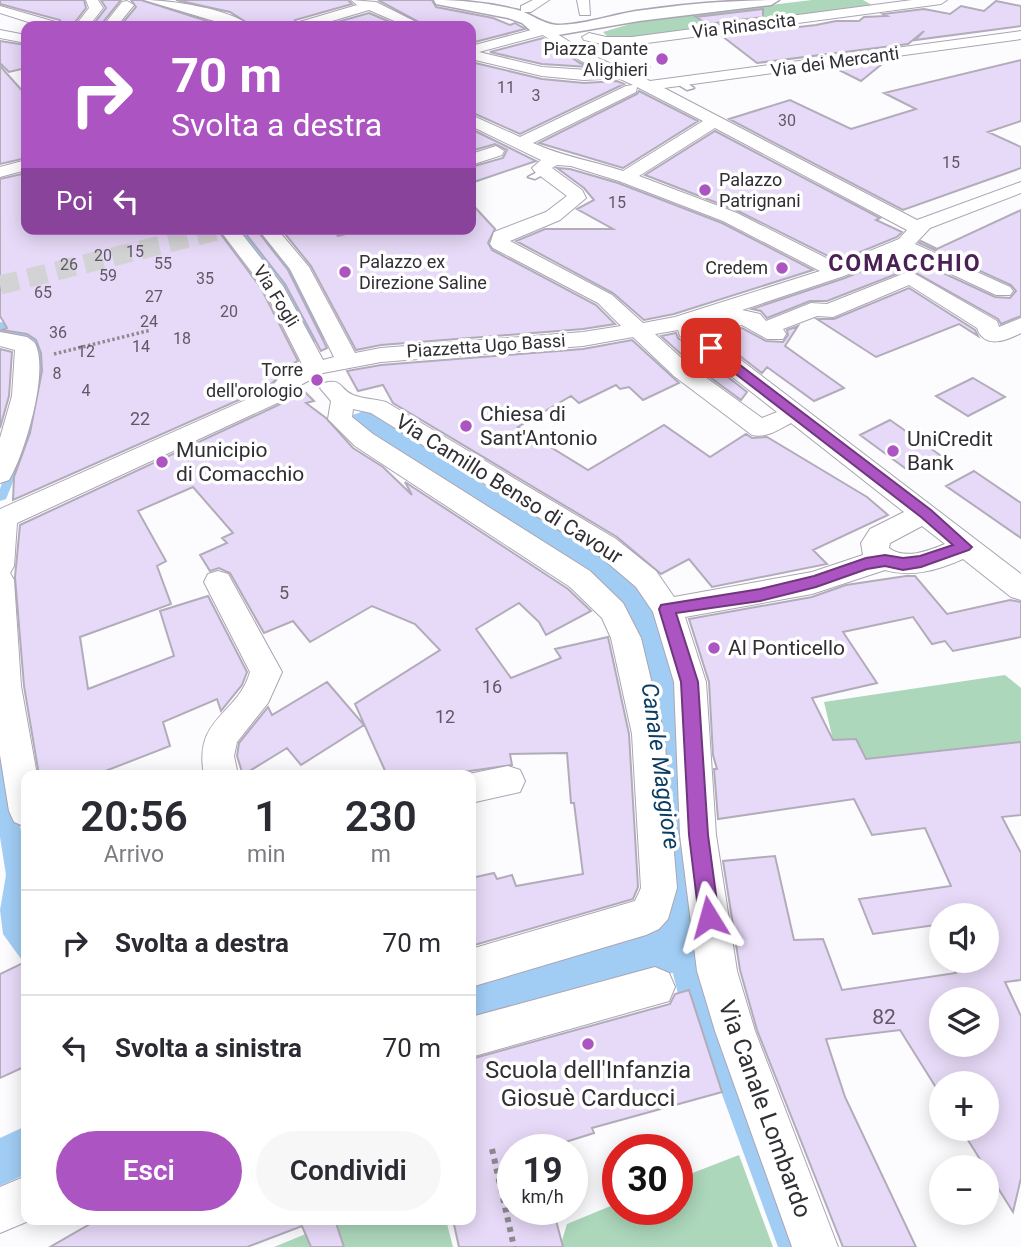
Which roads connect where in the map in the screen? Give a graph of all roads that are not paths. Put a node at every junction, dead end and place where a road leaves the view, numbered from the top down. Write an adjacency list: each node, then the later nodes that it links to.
1 (92, 0): 11 (street)
2 (150, 0): 14 (street)
3 (442, 0): 8 (street)
4 (771, 0): 9 (street)
5 (941, 0): 9 (street, Via Rinascita)
6 (364, 3): 15 (street); 16 (street)
7 (2, 9): 10 (street)
8 (544, 12): 9 (street); 9 (street); 21 (street); 24 (street)
9 (585, 19): 24 (street)
10 (39, 21)
11 (86, 21)
12 (114, 21): 13 (street)
13 (203, 21)
14 (229, 21)
15 (315, 21)
16 (405, 21)
17 (0, 34): 19 (street)
18 (1021, 35): 27 (street, Via dei Mercanti)
19 (21, 40)
20 (21, 44): 22 (street)
21 (476, 49)
22 (0, 50)
23 (476, 54): 26 (street)
24 (597, 61): 26 (street)
25 (647, 66): 26 (lane)
26 (620, 73): 27 (street)
27 (640, 87): 28 (street); 30 (street)
28 (714, 121): 36 (street); 42 (street)
29 (476, 122): 30 (street)
30 (520, 143): 34 (street)
31 (496, 151): 32 (street)
32 (476, 158)
33 (21, 166): 35 (street)
34 (544, 169): 36 (street); 46 (street)
35 (0, 172)
36 (625, 177): 43 (street)
37 (21, 179): 38 (street)
38 (0, 184)
39 (1021, 187): 42 (street, Piazzetta Ugo Bassi)
40 (233, 235): 49 (street, Via Fogli)
41 (272, 235): 48 (street, Via Fogli)
42 (912, 236): 43 (street, Piazzetta Ugo Bassi); 44 (street)
43 (837, 272): 46 (street, Piazzetta Ugo Bassi)
44 (1021, 296)
45 (1021, 323): 45 (street)
46 (659, 328): 48 (street, Piazzetta Ugo Bassi); 50 (street); 52 (street)
47 (0, 339): 51 (street)
48 (348, 362): 49 (street, Piazzetta Ugo Bassi)
49 (329, 381): 53 (street); 60 (street, Via Camillo Benso di Cavour); 66 (street, Via Camillo Benso di Cavour)
50 (782, 418)
51 (0, 474)
52 (926, 513): 54 (street); 55 (street)
53 (2, 519): 56 (street)
54 (964, 547): 55 (street); 59 (street)
55 (885, 561): 60 (street)
56 (0, 566)
57 (0, 580): 61 (street)
58 (218, 582): 62 (street)
59 (1021, 589)
60 (667, 609): 67 (street, Via Camillo Benso di Cavour)
61 (3, 687): 64 (street)
62 (220, 770)
63 (508, 781): 65 (street)
64 (21, 784)
65 (476, 787)
66 (476, 967)
67 (716, 971): 72 (street, Via Canale Lombardo)
68 (655, 987): 69 (street)
69 (476, 1036)
70 (21, 1201): 71 (street)
71 (0, 1210)
72 (815, 1247)

